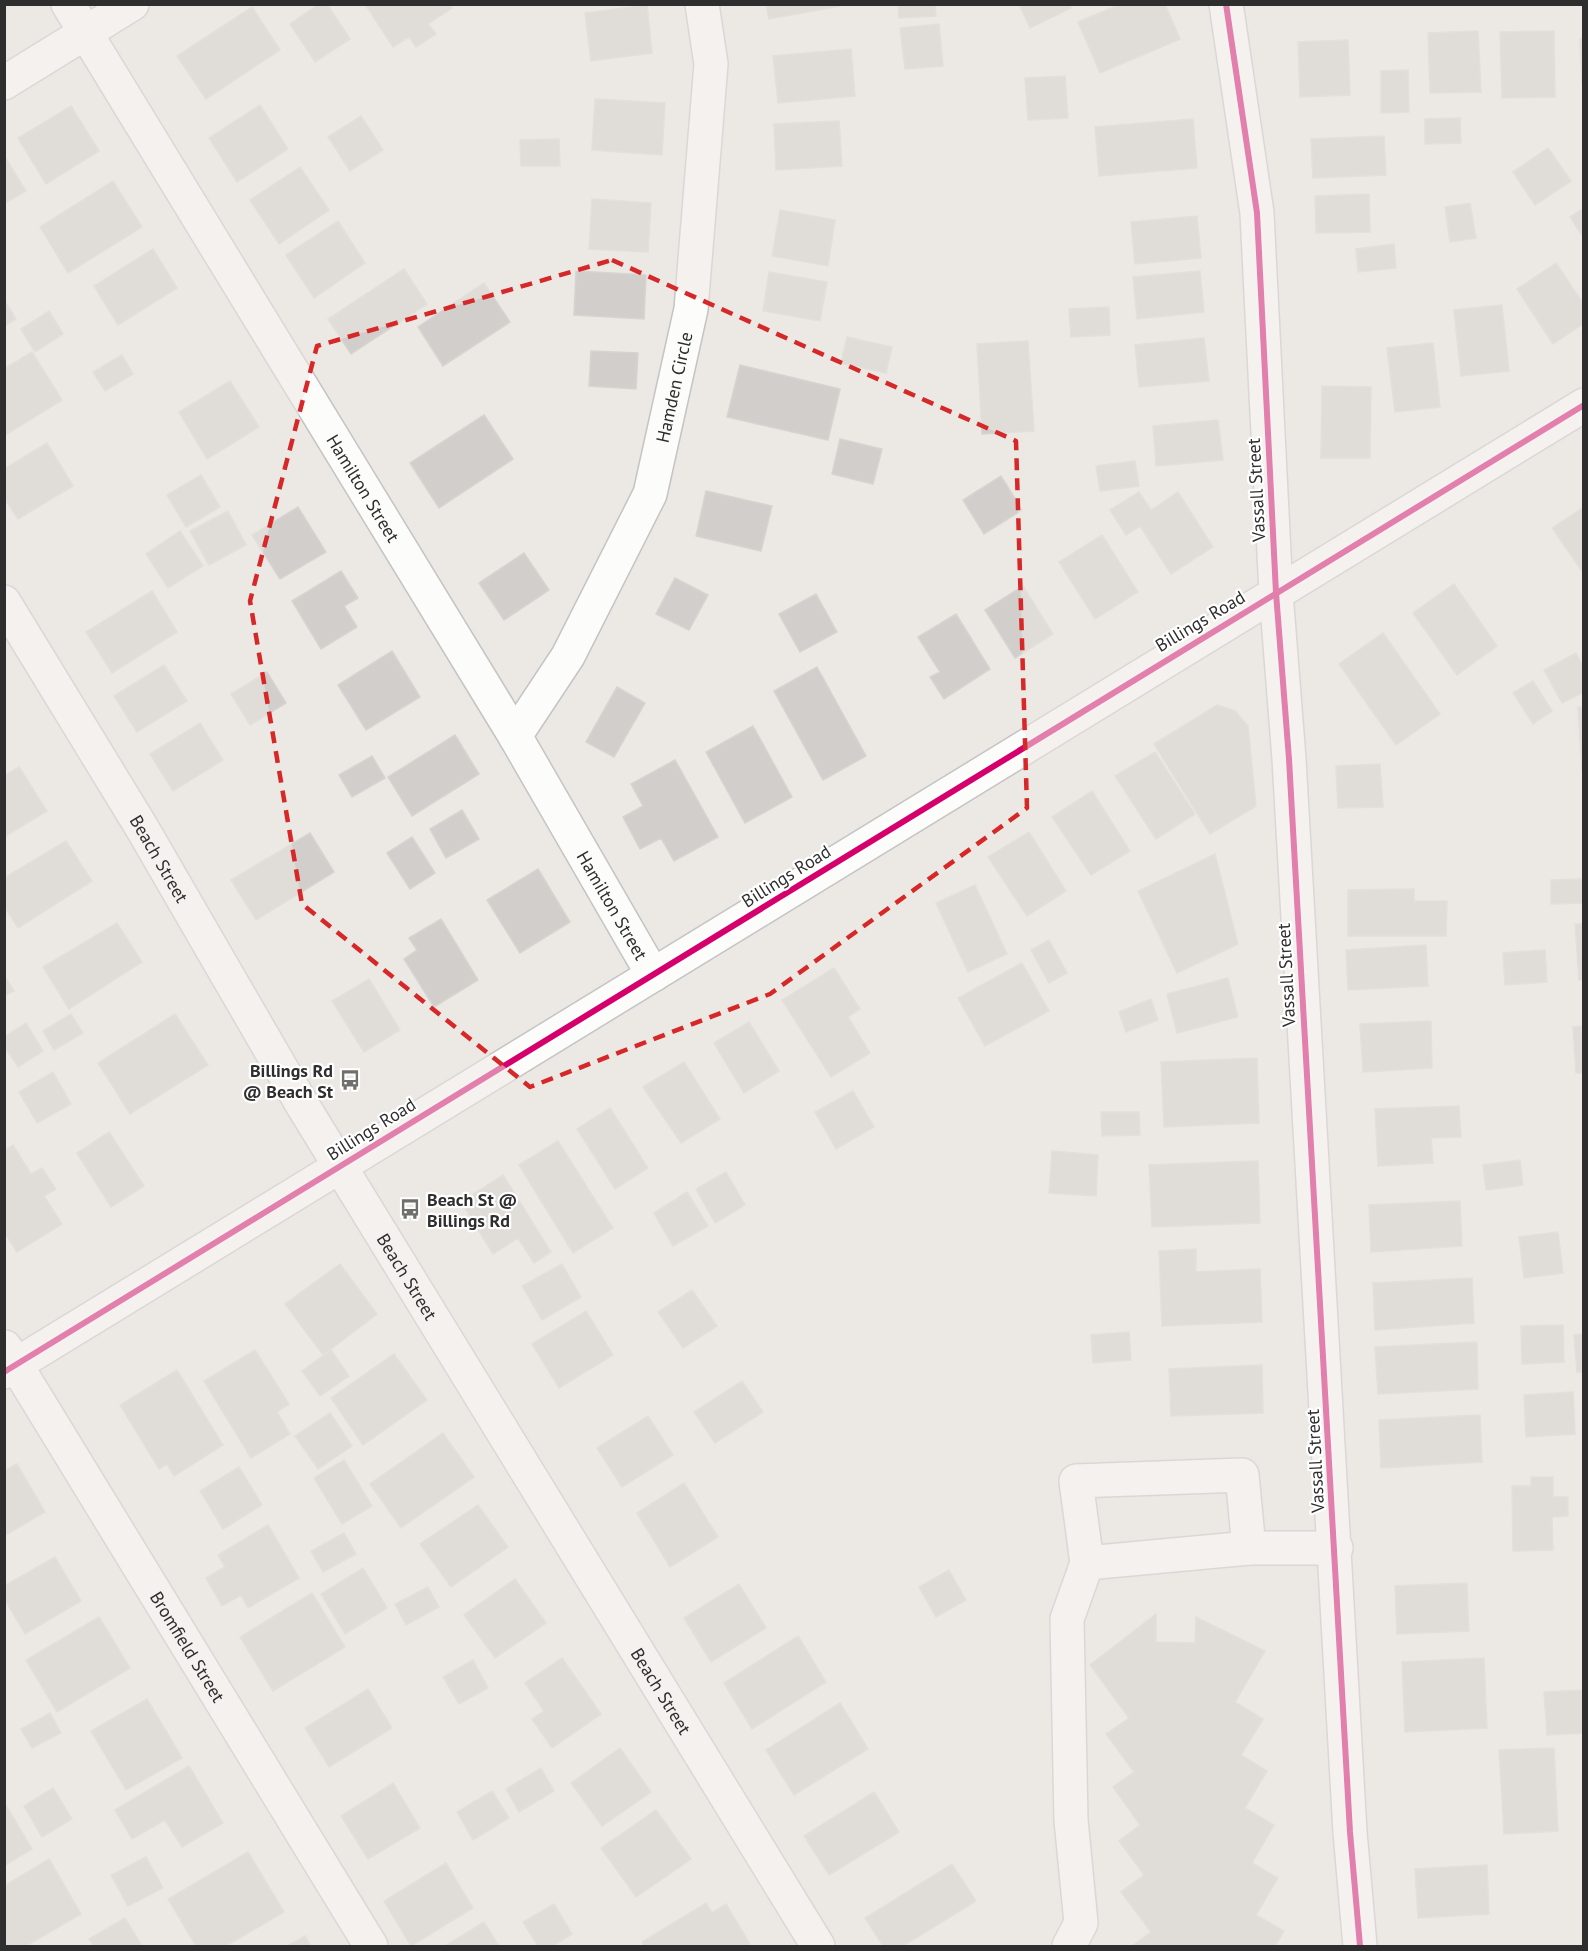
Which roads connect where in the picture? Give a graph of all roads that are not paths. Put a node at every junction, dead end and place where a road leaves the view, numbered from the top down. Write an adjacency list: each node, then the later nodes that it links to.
1 (68, 4): 5 (street, Hamilton Street)
2 (132, 4): 5 (street)
3 (702, 4): 10 (street, Hamden Circle)
4 (1226, 4): 8 (street, Vassall Street)
5 (86, 34): 6 (street); 10 (street, Hamilton Street)
6 (4, 83)
7 (1584, 405): 8 (street, Billings Road)
8 (1276, 593): 11 (street, Billings Road); 15 (street, Vassall Street)
9 (4, 602): 12 (street, Beach Street)
10 (515, 736): 11 (street, Hamilton Street)
11 (653, 975): 12 (street, Billings Road)
12 (341, 1167): 13 (street, Billings Road); 18 (street, Beach Street)
13 (8, 1361): 17 (street, Bromfield Street)
14 (1249, 1548): 15 (street); 16 (street); 16 (street)
15 (1336, 1548): 20 (street, Vassall Street)
16 (1087, 1563): 19 (street)
17 (370, 1947)
18 (818, 1947)
19 (1069, 1947)
20 (1360, 1947)

